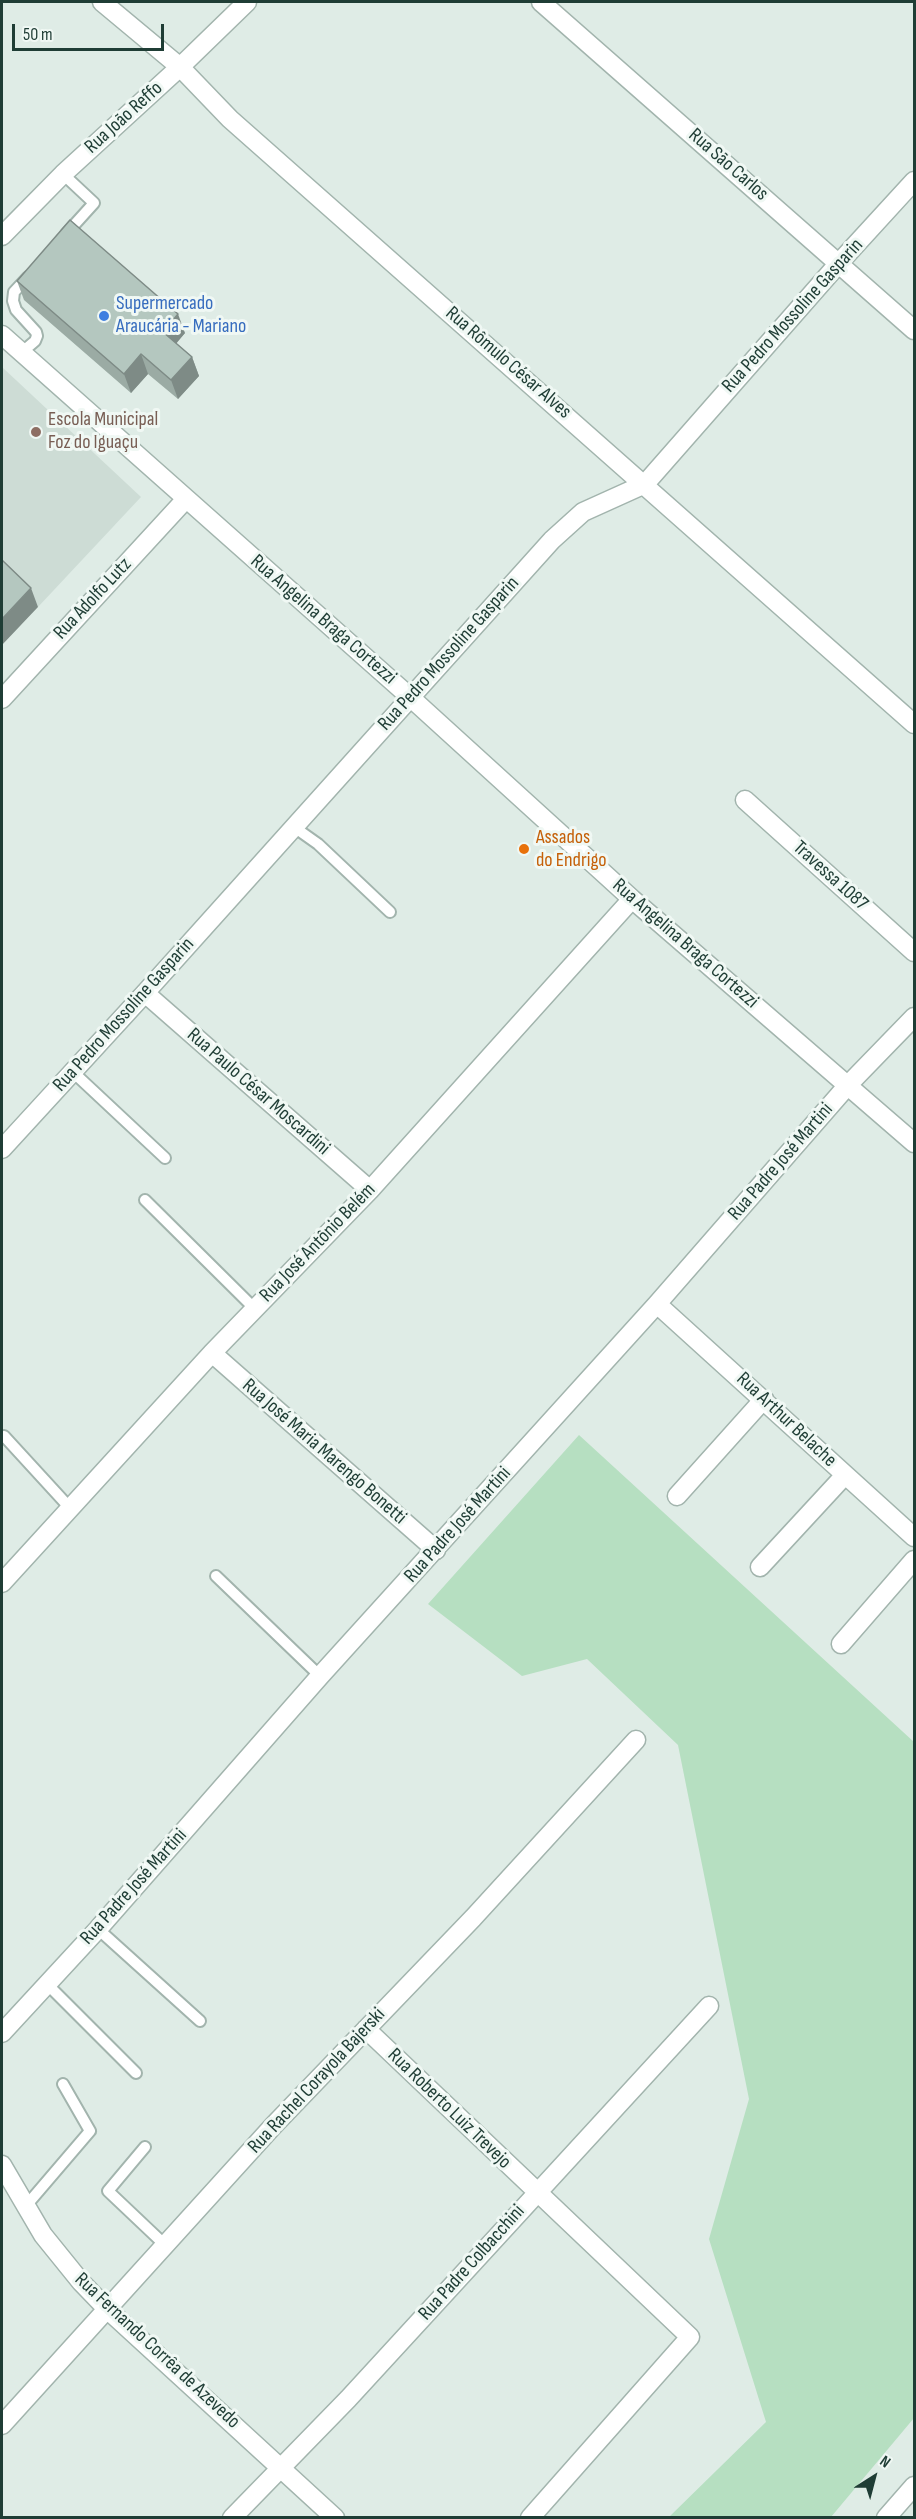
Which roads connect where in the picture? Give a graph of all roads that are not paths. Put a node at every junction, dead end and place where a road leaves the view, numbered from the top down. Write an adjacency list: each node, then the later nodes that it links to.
1 (102, 2): 4 (street, Rua Rômulo César Alves)
2 (248, 2): 4 (street, Rua João Reffo)
3 (542, 2): 9 (street, Rua São Carlos)
4 (180, 67): 5 (street, Rua João Reffo); 14 (street, Rua Rômulo César Alves)
5 (63, 174): 7 (street, Rua João Reffo); 8 (lane)
6 (915, 181): 9 (street, Rua Pedro Mossoline Gasparin)
7 (2, 236)
8 (61, 240)
9 (839, 263): 11 (street, Rua São Carlos); 14 (street, Rua Pedro Mossoline Gasparin)
10 (36, 268): 13 (lane)
11 (915, 330)
12 (2, 335): 13 (street, Rua Angelina Braga Cortezzi)
13 (21, 353): 15 (street, Rua Angelina Braga Cortezzi)
14 (645, 484): 16 (street, Rua Pedro Mossoline Gasparin); 18 (street, Rua Rômulo César Alves)
15 (186, 500): 16 (street, Rua Angelina Braga Cortezzi); 17 (street, Rua Adolfo Lutz)
16 (410, 697): 20 (street, Rua Pedro Mossoline Gasparin); 21 (street, Rua Angelina Braga Cortezzi)
17 (2, 699)
18 (915, 724)
19 (745, 800): 23 (street, Travessa 1087)
20 (294, 827): 22 (lane); 24 (street, Rua Pedro Mossoline Gasparin)
21 (632, 899): 27 (street, Rua Angelina Braga Cortezzi); 31 (street, Rua José Antônio Belém)
22 (390, 912)
23 (915, 952)
24 (145, 993): 26 (street, Rua Pedro Mossoline Gasparin); 31 (street, Rua Paulo César Moscardini)
25 (915, 1017): 27 (street, Rua Padre José Martini)
26 (72, 1072): 29 (street, Rua Pedro Mossoline Gasparin); 30 (lane)
27 (848, 1084): 28 (street, Rua Angelina Braga Cortezzi); 33 (street, Rua Padre José Martini)
28 (915, 1143)
29 (2, 1149)
30 (165, 1158)
31 (370, 1190): 34 (street, Rua José Antônio Belém)
32 (145, 1200): 34 (lane)
33 (657, 1304): 36 (street, Rua Arthur Belache); 42 (street, Rua Padre José Martini)
34 (255, 1309): 35 (street, Rua José Antônio Belém)
35 (212, 1353): 40 (street, Rua José Antônio Belém); 42 (street, Rua José Maria Marengo Bonetti)
36 (764, 1399): 38 (street, Rua Arthur Belache); 39 (street)
37 (4, 1436): 40 (lane)
38 (845, 1474): 41 (street, Rua Arthur Belache); 44 (street)
39 (677, 1496)
40 (70, 1508): 46 (street, Rua José Antônio Belém)
41 (915, 1537)
42 (436, 1550): 48 (street, Rua Padre José Martini)
43 (915, 1560): 47 (street)
44 (760, 1567)
45 (216, 1576): 48 (lane)
46 (2, 1583)
47 (841, 1644)
48 (320, 1676): 50 (street, Rua Padre José Martini)
49 (636, 1740): 54 (street, Rua Rachel Corayola Bajerski)
50 (98, 1929): 51 (street, Rua Padre José Martini); 53 (lane)
51 (46, 1984): 55 (street, Rua Padre José Martini); 56 (lane)
52 (709, 2006): 60 (street, Rua Padre Colbacchini)
53 (200, 2021)
54 (366, 2029): 60 (street, Rua Roberto Luiz Trevejo); 62 (street, Rua Rachel Corayola Bajerski)
55 (2, 2033)
56 (136, 2073)
57 (63, 2084): 61 (lane)
58 (145, 2147): 62 (lane)
59 (2, 2165): 61 (street, Rua Fernando Corrêa de Azevedo)
60 (536, 2193): 65 (street, Rua Padre Colbacchini); 69 (street, Rua Roberto Luiz Trevejo)
61 (25, 2207): 63 (street, Rua Fernando Corrêa de Azevedo)
62 (165, 2246): 63 (street, Rua Rachel Corayola Bajerski)
63 (107, 2309): 64 (street, Rua Rachel Corayola Bajerski); 65 (street, Rua Fernando Corrêa de Azevedo)
64 (2, 2425)
65 (281, 2467): 67 (street, Rua Padre Colbacchini); 68 (street, Rua Fernando Corrêa de Azevedo)
66 (915, 2487): 70 (street)
67 (232, 2517)
68 (335, 2517)
69 (530, 2517)
70 (886, 2517)

